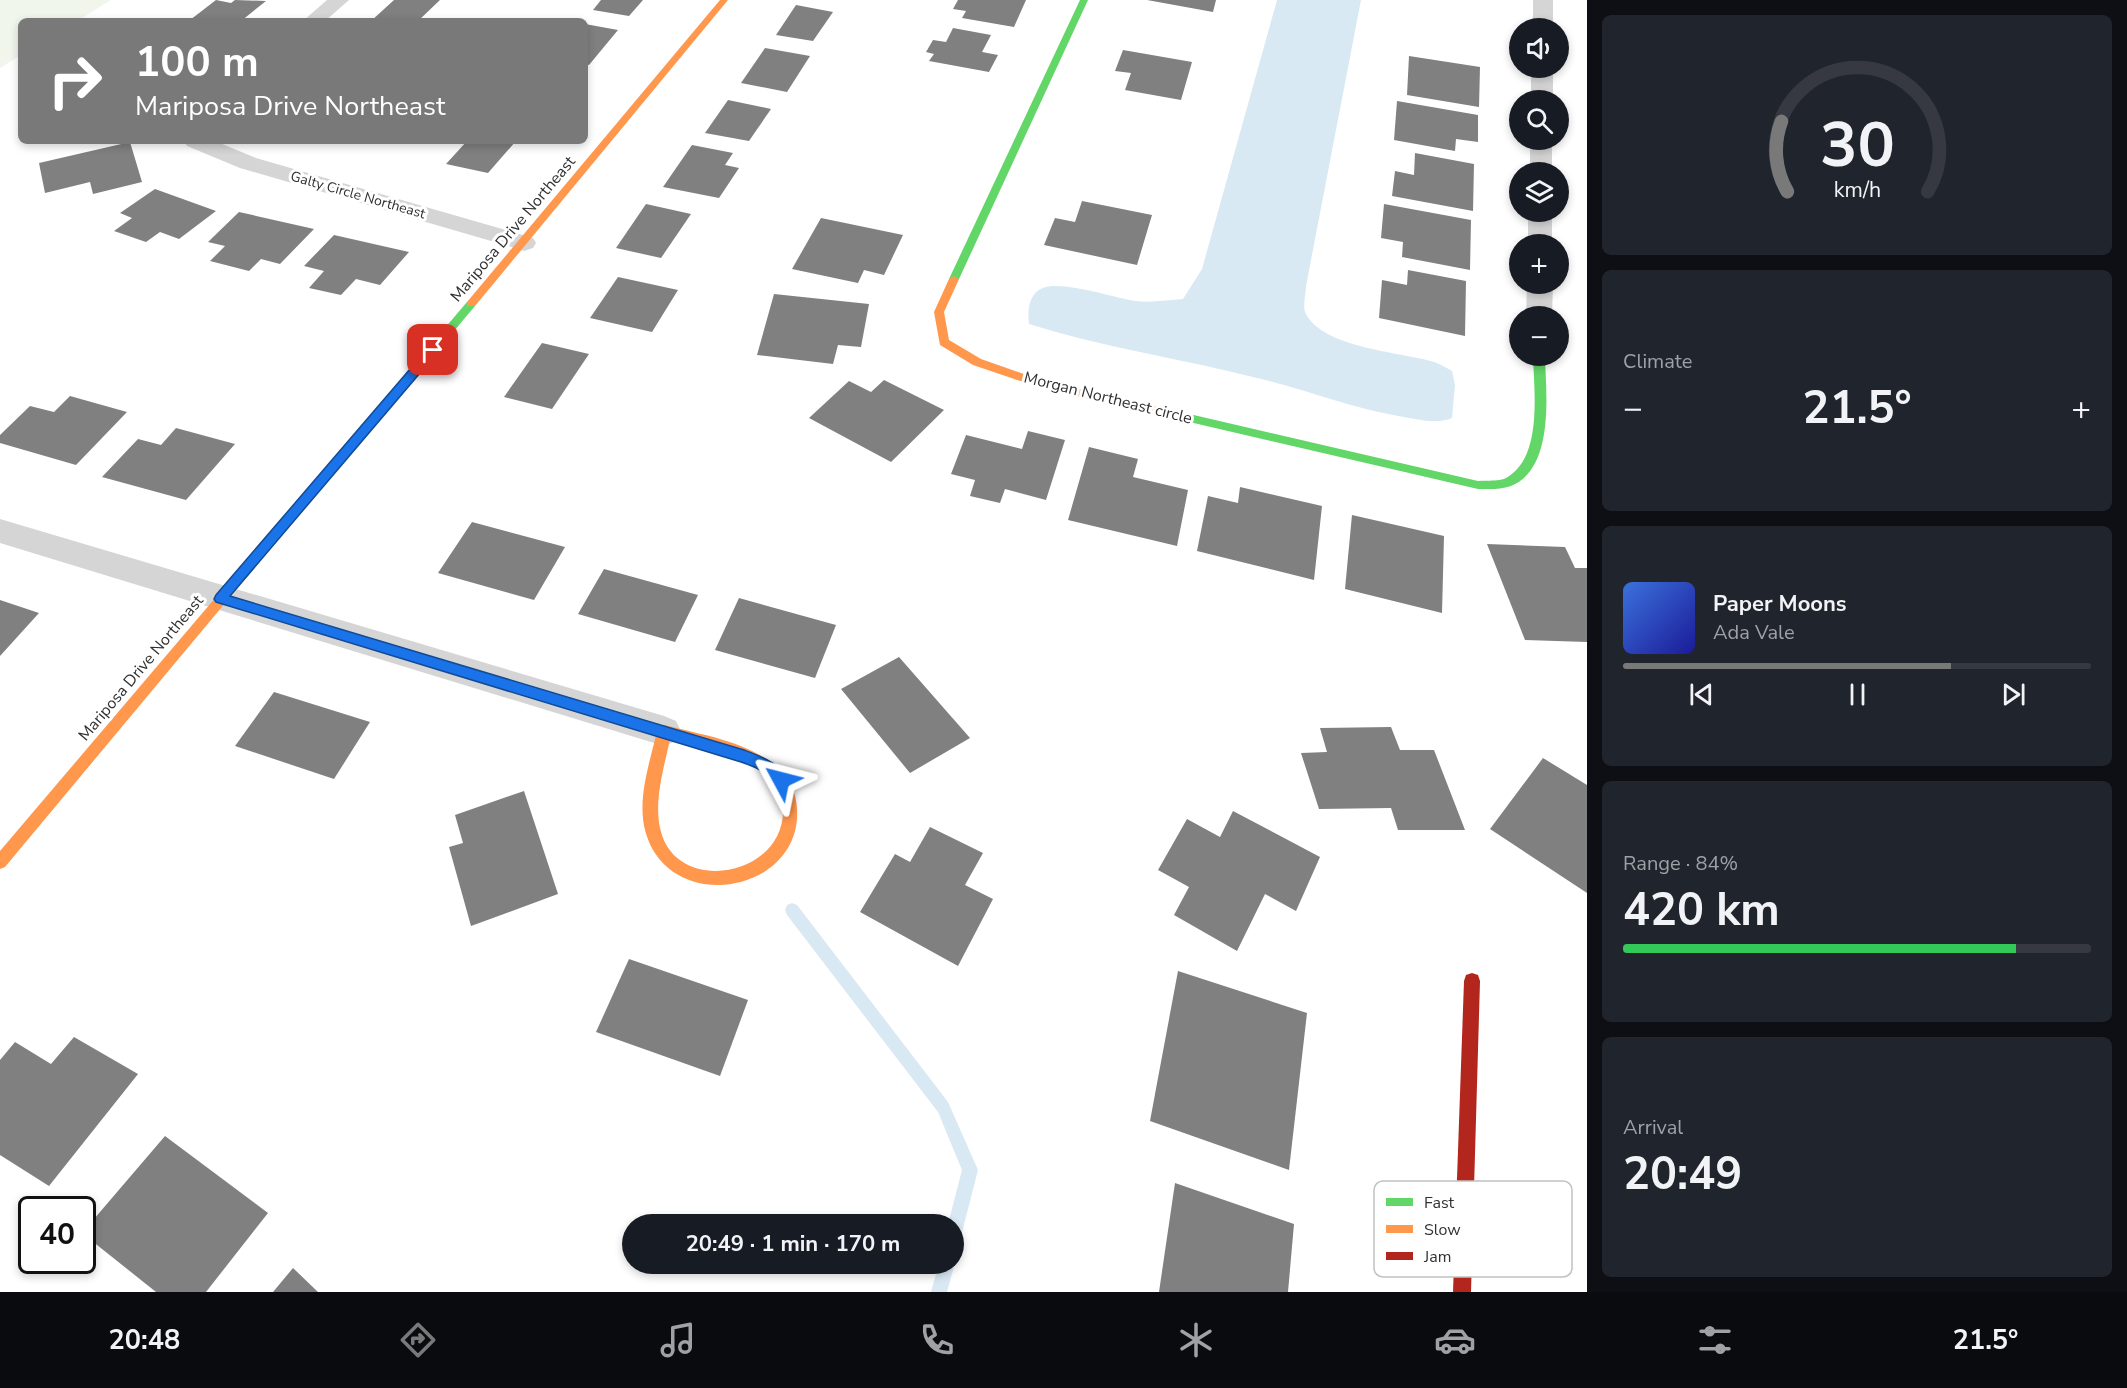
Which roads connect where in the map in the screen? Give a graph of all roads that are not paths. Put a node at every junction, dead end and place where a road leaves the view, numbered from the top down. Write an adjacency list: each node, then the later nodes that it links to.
1 (339, 0): 5 (street)
2 (724, 0): 8 (street, Mariposa Drive Northeast)
3 (1083, 0): 9 (street, Morgan Northeast circle)
4 (1543, 0): 6 (street)
5 (317, 18)
6 (1542, 18)
7 (202, 144): 8 (street, Galty Circle Northeast)
8 (524, 243): 11 (street, Mariposa Drive Northeast)
9 (1539, 366)
10 (0, 531): 11 (street)
11 (220, 599): 12 (street); 13 (street, Mariposa Drive Northeast)
12 (664, 731): 12 (street)
13 (0, 862)
14 (1473, 981): 15 (street)
15 (1466, 1181)
16 (1463, 1277): 17 (street)
17 (1462, 1292)

